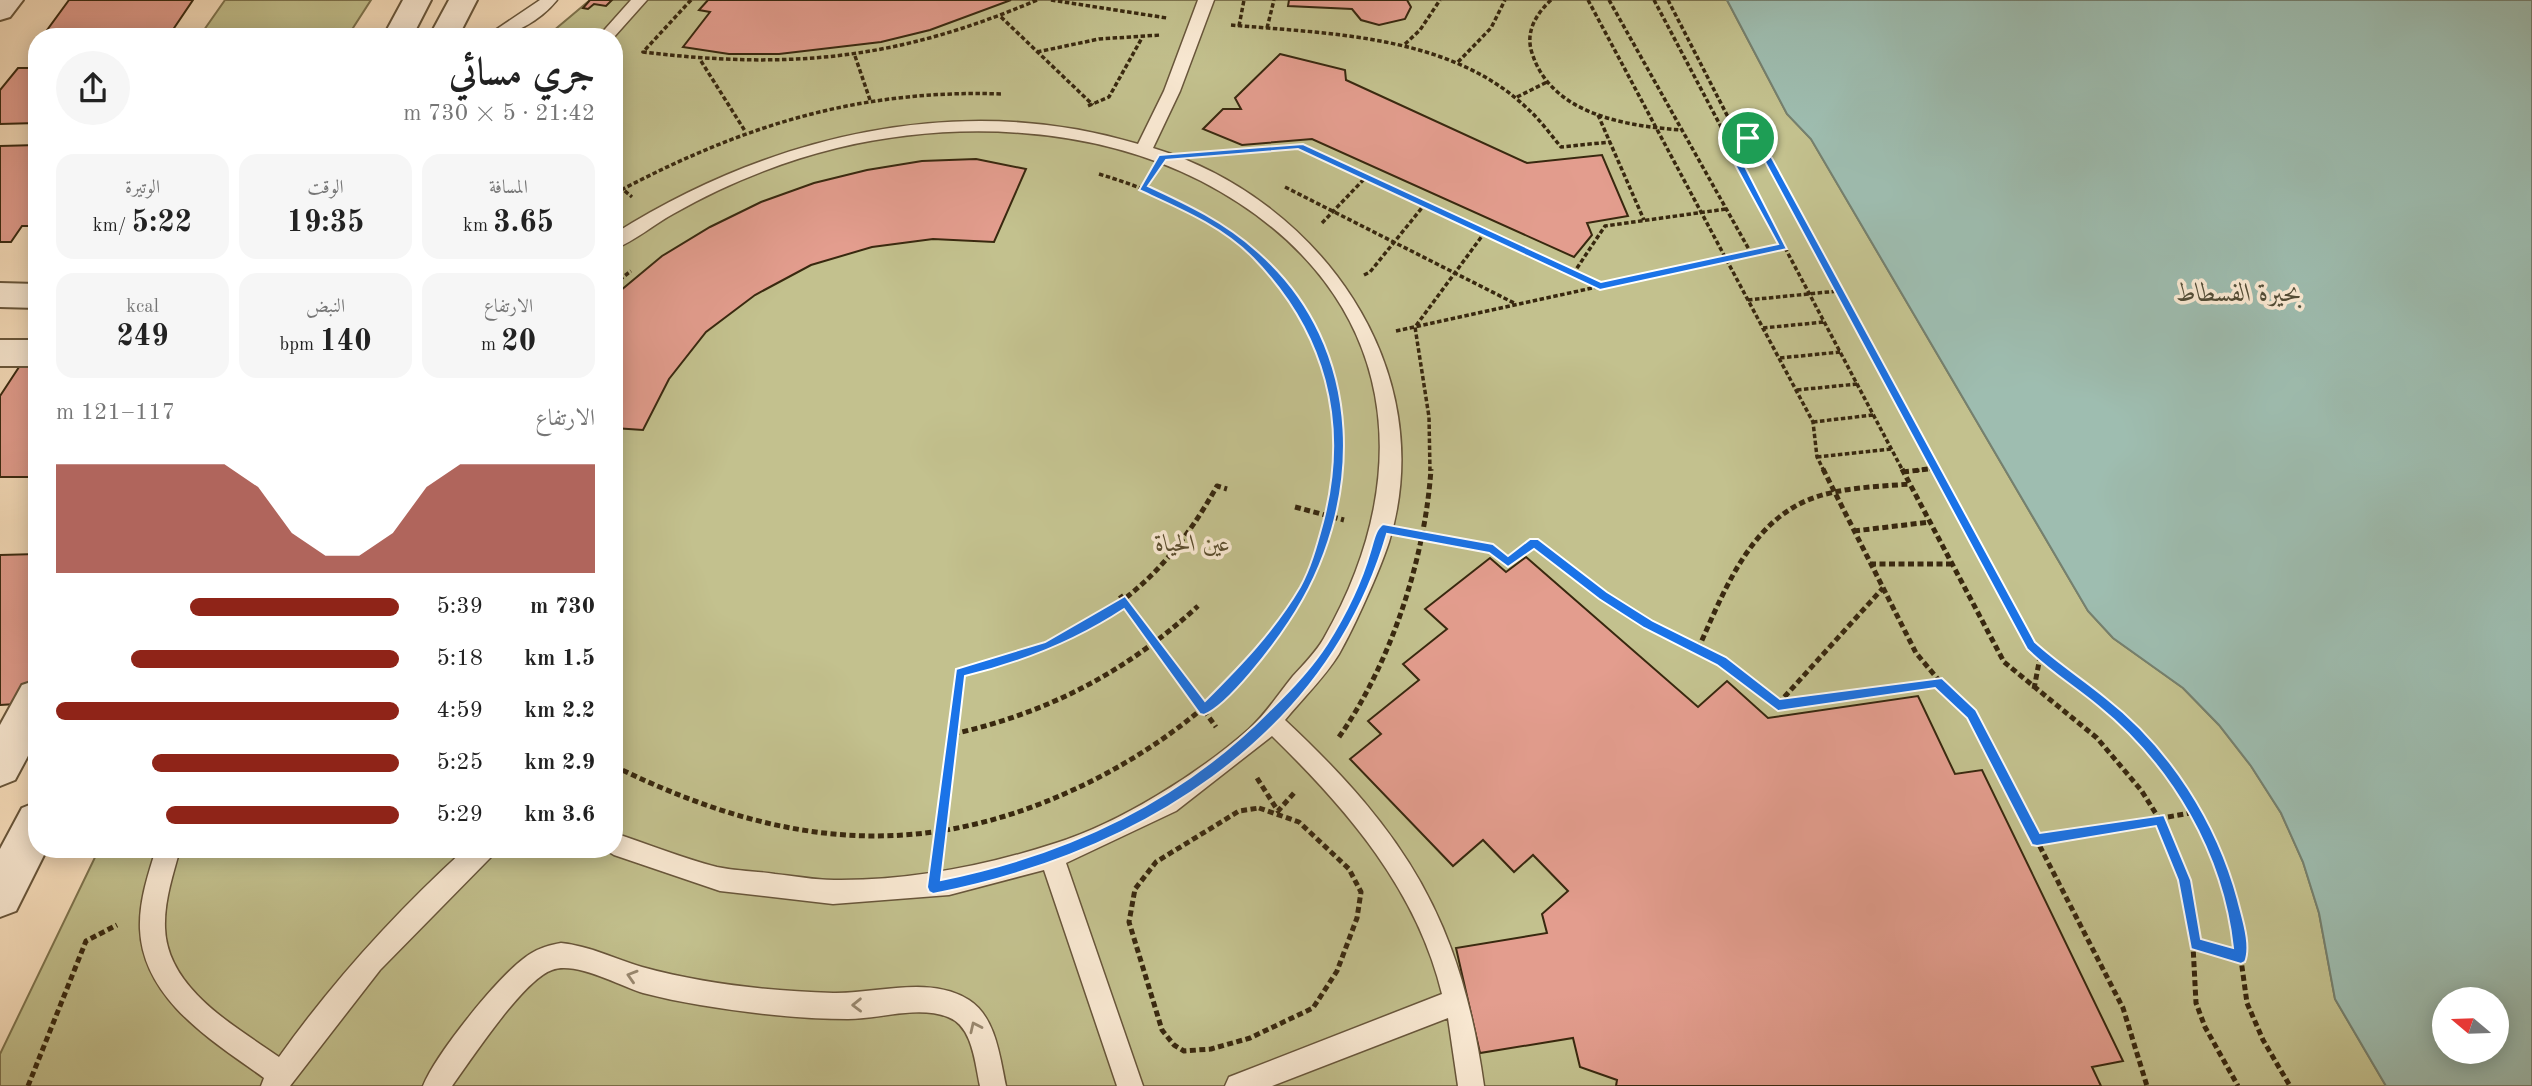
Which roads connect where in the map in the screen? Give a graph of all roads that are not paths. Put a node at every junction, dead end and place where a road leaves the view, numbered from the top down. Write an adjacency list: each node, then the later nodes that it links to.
1 (9, 0): 7 (street)
2 (418, 0): 8 (street)
3 (463, 0): 9 (street)
4 (549, 0): 10 (lane)
5 (639, 0): 11 (lane)
6 (1206, 0): 12 (lane)
7 (0, 11)
8 (402, 28)
9 (448, 28)
10 (508, 28)
11 (614, 28)
12 (1153, 154): 13 (lane); 19 (lane)
13 (623, 237)
14 (0, 295): 15 (street)
15 (28, 296)
16 (0, 354): 17 (street)
17 (28, 354)
18 (28, 715): 20 (street)
19 (1271, 721): 23 (lane); 27 (lane)
20 (0, 766)
21 (28, 841): 26 (street)
22 (623, 848): 23 (lane)
23 (1052, 857): 31 (lane)
24 (166, 858): 28 (lane)
25 (473, 858): 28 (lane)
26 (0, 895)
27 (1457, 1001): 32 (lane); 33 (lane)
28 (278, 1081)
29 (436, 1086): 30 (lane, one-way to 29)
30 (993, 1086)
31 (1129, 1086)
32 (1238, 1086)
33 (1471, 1086)

